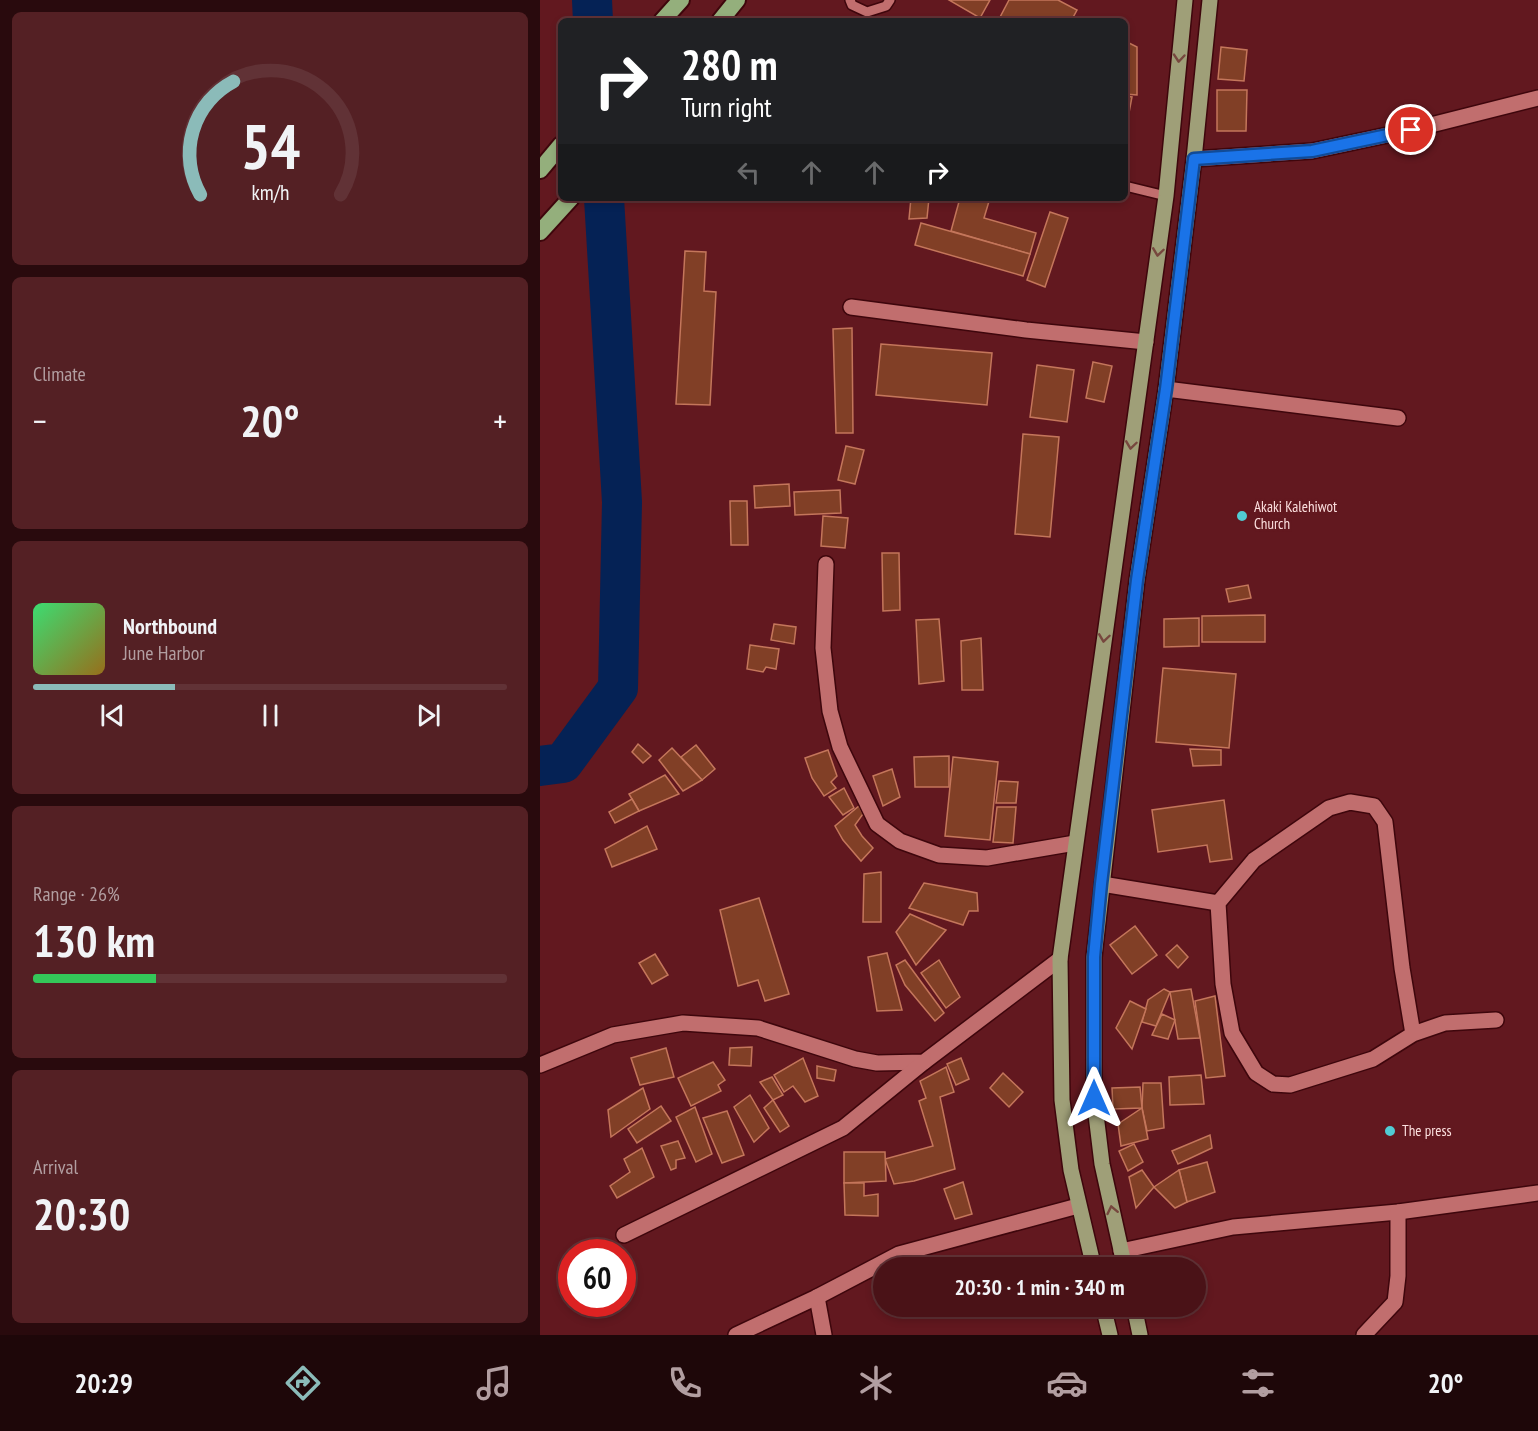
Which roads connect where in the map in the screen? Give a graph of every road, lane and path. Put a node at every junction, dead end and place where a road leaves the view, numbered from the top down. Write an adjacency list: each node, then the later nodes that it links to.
1 (681, 0): 7 (highway)
2 (737, 0): 8 (highway)
3 (850, 0): 4 (lane)
4 (890, 0)
5 (1185, 0): 14 (main road, one-way to 14)
6 (1210, 0): 11 (main road)
7 (665, 18)
8 (722, 18)
9 (1538, 98): 11 (street)
10 (558, 148): 12 (highway)
11 (1194, 159): 19 (main road)
12 (542, 167)
13 (1128, 187): 14 (lane)
14 (1166, 196): 18 (main road, one-way to 18)
15 (568, 201): 16 (highway)
16 (540, 232)
17 (850, 307): 18 (street)
18 (1146, 342): 22 (main road, one-way to 22)
19 (1166, 389): 20 (street); 23 (main road)
20 (1398, 418)
21 (826, 564): 22 (street)
22 (1075, 843): 25 (main road)
23 (1101, 884): 24 (street); 34 (main road, one-way to 23)
24 (1218, 903): 27 (street); 27 (street)
25 (1060, 959): 28 (street); 31 (main road)
26 (1496, 1020): 27 (street)
27 (1413, 1034)
28 (924, 1062): 29 (street); 33 (street)
29 (540, 1065)
30 (1538, 1193): 32 (street)
31 (1078, 1206): 35 (main road); 37 (street)
32 (1398, 1212): 34 (street); 44 (street)
33 (624, 1235)
34 (1121, 1251): 36 (main road)
35 (1091, 1257)
36 (1122, 1257)
37 (817, 1297): 40 (street); 41 (street)
38 (1106, 1317): 42 (main road)
39 (1136, 1317): 43 (main road)
40 (736, 1335)
41 (824, 1335)
42 (1110, 1335)
43 (1140, 1335)
44 (1364, 1335)

